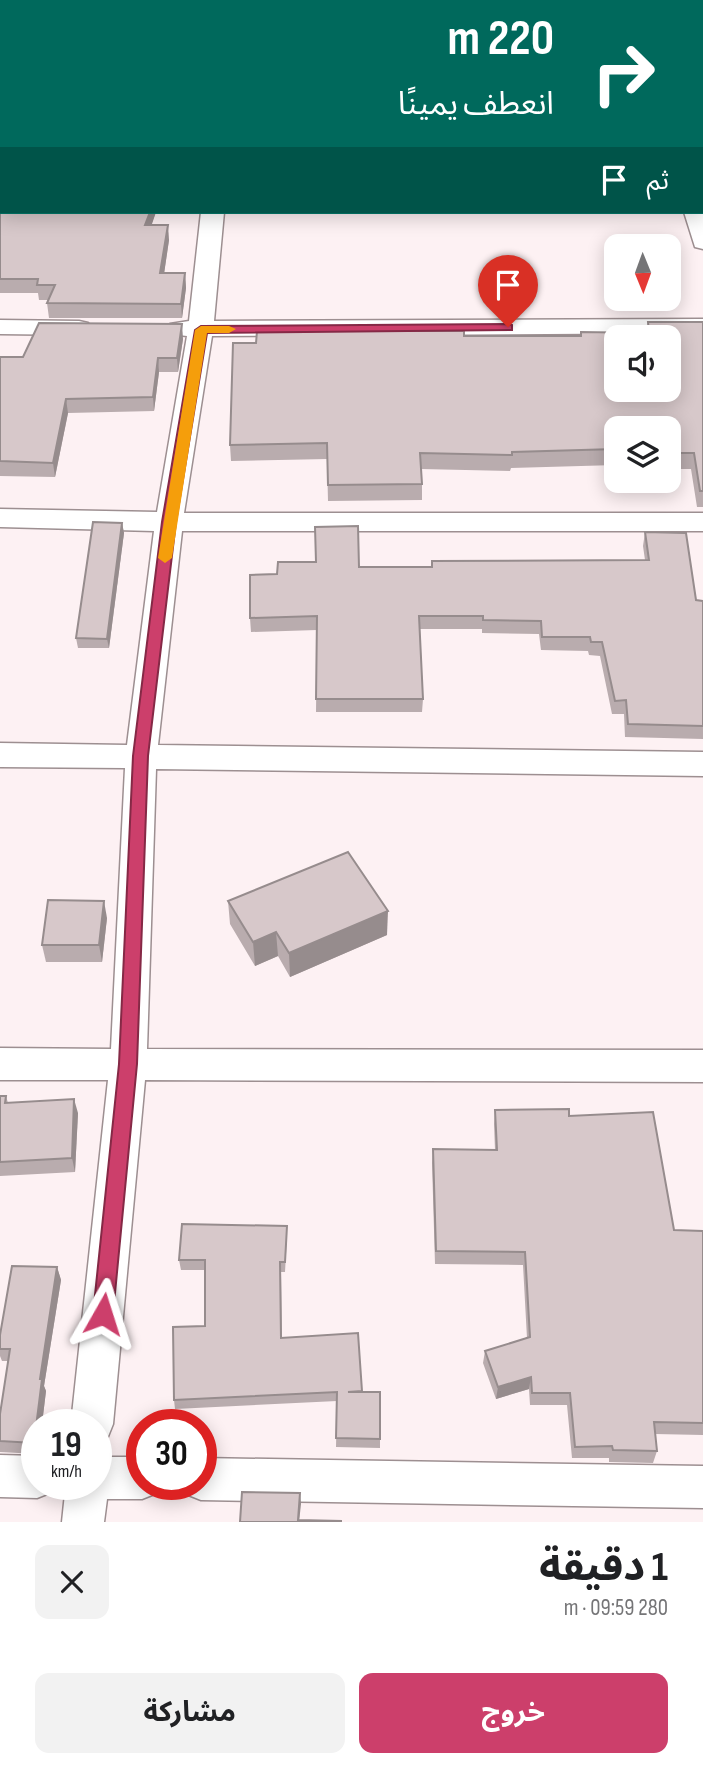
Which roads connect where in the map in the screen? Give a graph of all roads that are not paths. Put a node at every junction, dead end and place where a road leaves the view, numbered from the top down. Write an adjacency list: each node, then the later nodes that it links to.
1 (212, 214): 8 (street)
2 (696, 214): 3 (street)
3 (703, 242)
4 (703, 326): 8 (street)
5 (0, 327): 6 (street)
6 (107, 328)
7 (161, 329): 8 (street)
8 (201, 330): 10 (street)
9 (0, 518): 10 (street)
10 (169, 522): 11 (street); 13 (street)
11 (703, 522)
12 (0, 755): 13 (street)
13 (141, 756): 14 (street); 16 (street)
14 (703, 764)
15 (0, 1064): 16 (street)
16 (128, 1064): 17 (street); 18 (street)
17 (703, 1066)
18 (94, 1409)
19 (0, 1476): 20 (street)
20 (21, 1477)
21 (217, 1479): 22 (street)
22 (703, 1487)
23 (85, 1500): 24 (street)
24 (83, 1522)

